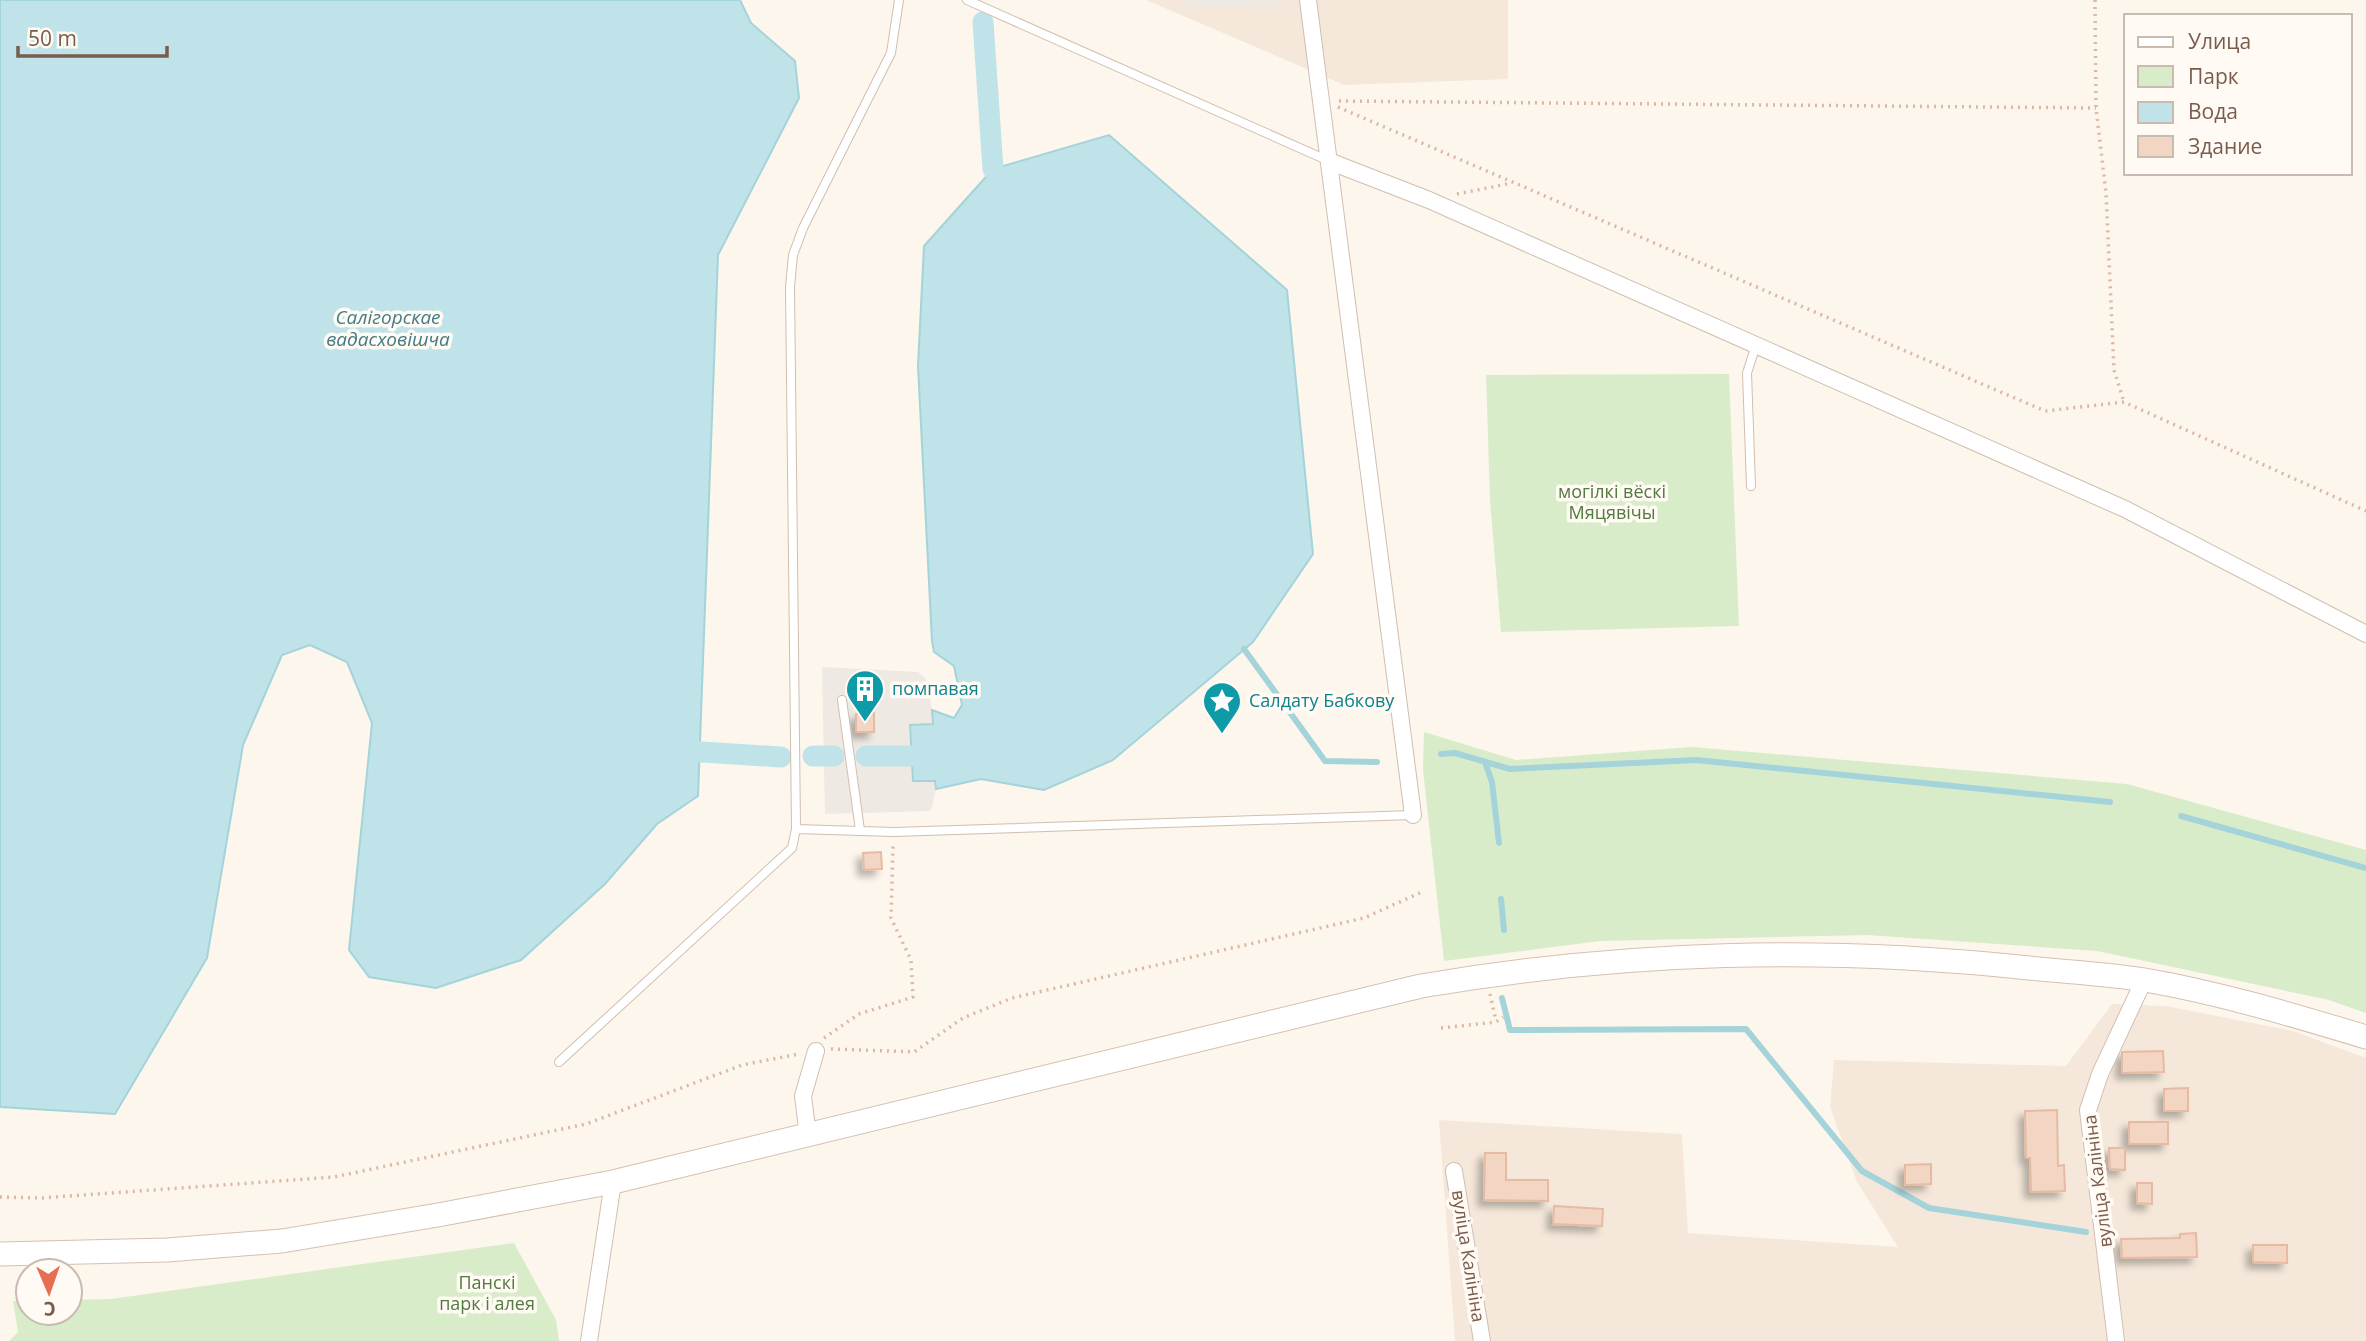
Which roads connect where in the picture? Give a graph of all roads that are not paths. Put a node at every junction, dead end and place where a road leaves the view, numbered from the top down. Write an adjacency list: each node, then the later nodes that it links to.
1 (899, 0): 10 (lane)
2 (967, 0): 4 (lane)
3 (1308, 0): 4 (street)
4 (1331, 162): 5 (street); 9 (street)
5 (1755, 345): 6 (lane); 7 (street)
6 (1751, 486)
7 (2366, 634)
8 (842, 700): 11 (lane)
9 (1413, 815): 11 (lane)
10 (796, 829): 11 (lane); 15 (lane)
11 (860, 830)
12 (2144, 980): 13 (main road); 16 (main road); 22 (street, вуліца Калініна)
13 (2366, 1037)
14 (816, 1051): 16 (street)
15 (559, 1062)
16 (808, 1136): 18 (main road)
17 (1454, 1171): 21 (street, вуліца Калініна)
18 (613, 1182): 19 (main road); 20 (street)
19 (0, 1254)
20 (589, 1341)
21 (1482, 1341)
22 (2116, 1341)

